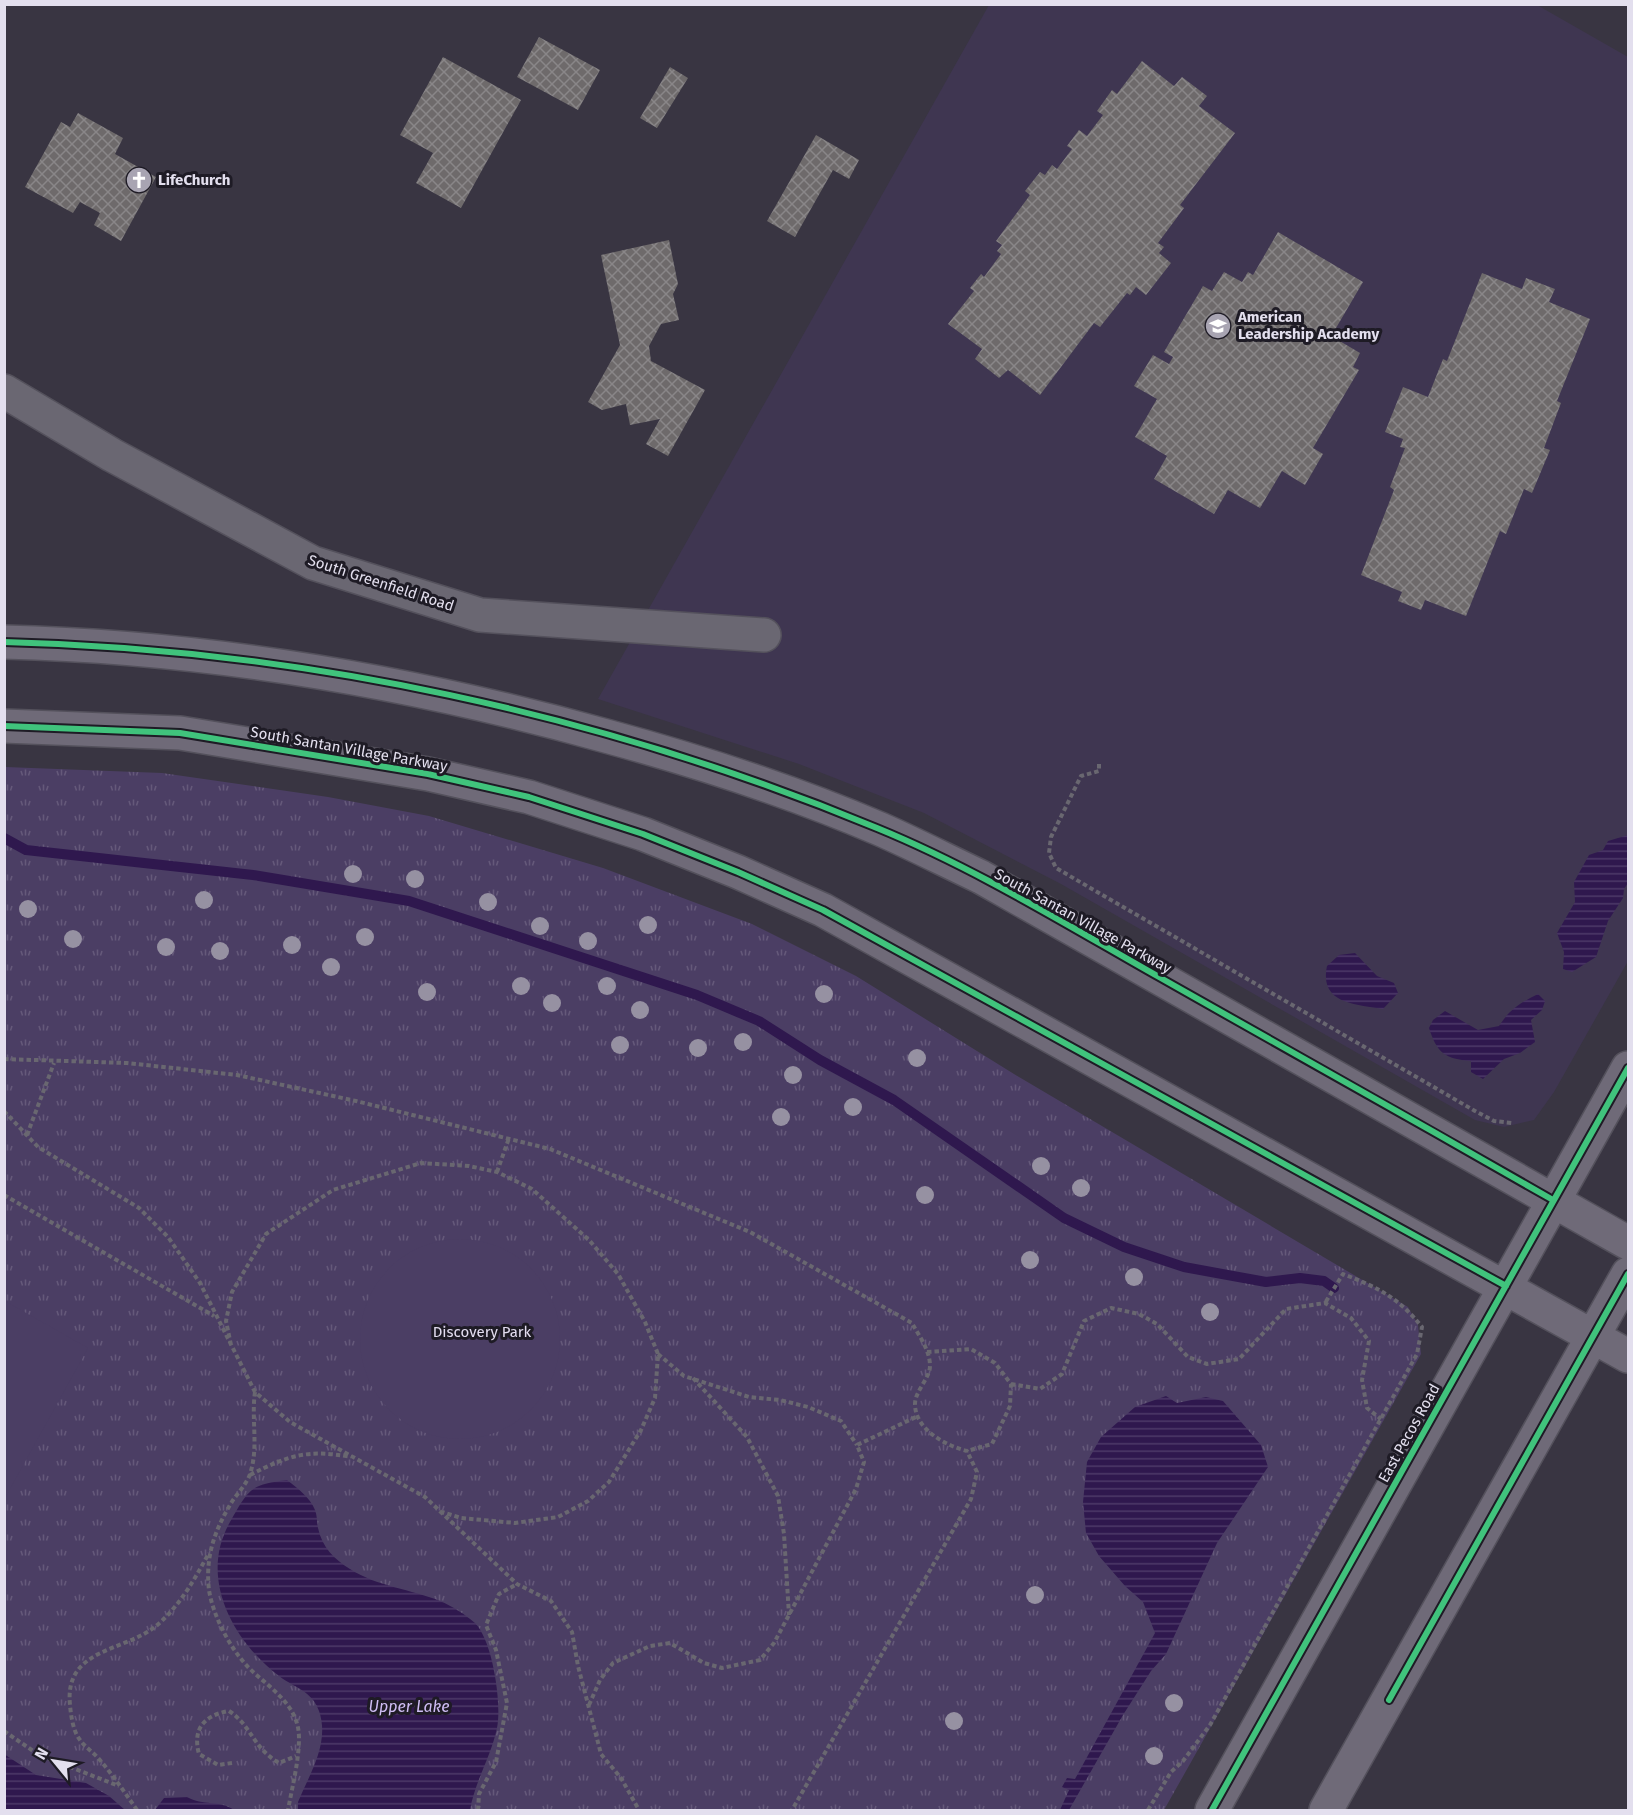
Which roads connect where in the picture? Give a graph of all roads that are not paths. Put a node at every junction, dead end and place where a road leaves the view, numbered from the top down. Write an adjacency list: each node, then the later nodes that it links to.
1 (4, 391): 2 (street, South Greenfield Road)
2 (764, 635)
3 (4, 642): 6 (main road, South Santan Village Parkway)
4 (4, 726): 9 (main road, South Santan Village Parkway)
5 (1629, 1068): 6 (main road, East Pecos Road)
6 (1553, 1200): 7 (main road); 9 (main road, East Pecos Road)
7 (1629, 1243)
8 (1629, 1274): 10 (main road)
9 (1506, 1286): 10 (main road); 12 (main road, East Pecos Road)
10 (1594, 1335): 11 (main road); 13 (main road)
11 (1629, 1356)
12 (1212, 1810)
13 (1326, 1810)

